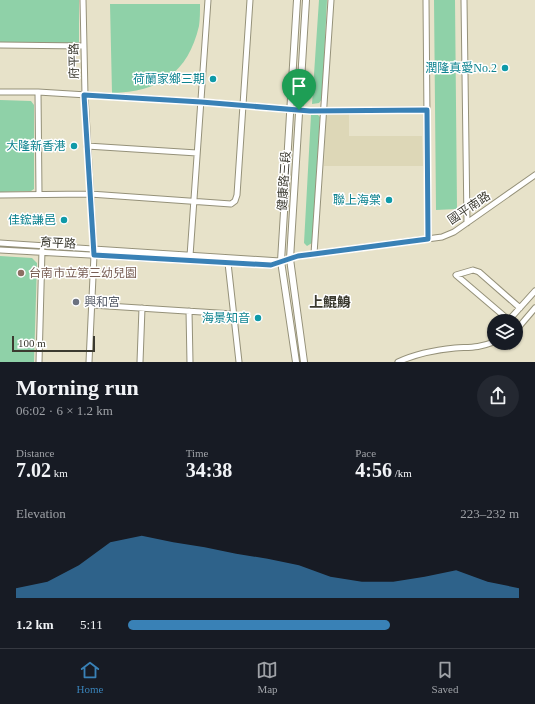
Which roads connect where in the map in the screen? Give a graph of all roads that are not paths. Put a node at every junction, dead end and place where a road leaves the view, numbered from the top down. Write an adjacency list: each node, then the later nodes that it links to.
1 (83, 0): 10 (street, 府平路)
2 (208, 0): 14 (street)
3 (250, 0): 15 (street)
4 (297, 0): 16 (street, 健康路三段)
5 (306, 0): 17 (street, 健康路三段)
6 (332, 0): 19 (street)
7 (426, 0): 18 (street)
8 (464, 0): 27 (street)
9 (0, 45): 10 (street)
10 (84, 46): 13 (street, 府平路)
11 (0, 92): 12 (street)
12 (38, 92): 13 (street); 23 (street)
13 (84, 95): 14 (street); 20 (street, 府平路)
14 (201, 102): 15 (street); 21 (street)
15 (243, 105): 16 (street); 26 (street)
16 (291, 109): 17 (street); 38 (street, 健康路三段)
17 (299, 110): 19 (street); 37 (street, 健康路三段)
18 (427, 110): 19 (street); 28 (street)
19 (324, 111): 34 (street)
20 (87, 146): 21 (street); 24 (street, 府平路)
21 (198, 153): 26 (street)
22 (535, 175): 27 (street, 國平南路)
23 (39, 194): 24 (street); 25 (street)
24 (90, 194): 26 (street); 31 (street, 府平路)
25 (0, 195)
26 (194, 202): 36 (street)
27 (467, 223): 28 (street, 國平南路)
28 (428, 239): 34 (street, 國平南路)
29 (0, 243): 30 (street, 育平路)
30 (42, 246): 31 (street, 育平路); 33 (street)
31 (93, 249): 35 (street, 府平路); 36 (street, 育平路)
32 (0, 250): 33 (street, 育平路)
33 (42, 252): 35 (street, 育平路); 51 (street)
34 (314, 254): 37 (street, 國平南路)
35 (94, 255): 36 (street, 育平路); 41 (street, 府平路)
36 (190, 257): 38 (street, 育平路); 39 (street, 育平路)
37 (290, 259): 38 (street, 育平路); 57 (street, 健康路三段)
38 (281, 261): 39 (street, 育平路); 56 (street, 健康路三段)
39 (228, 263): 46 (street)
40 (535, 291): 43 (street)
41 (92, 305): 42 (street); 52 (street, 府平路)
42 (142, 308): 45 (street); 53 (street)
43 (520, 308): 47 (street); 48 (street)
44 (535, 308): 49 (street)
45 (189, 311): 46 (street); 54 (street)
46 (233, 314): 55 (street)
47 (501, 314)
48 (515, 314)
49 (523, 321)
50 (487, 345): 58 (street)
51 (39, 362)
52 (89, 362)
53 (140, 362)
54 (190, 362)
55 (239, 362)
56 (296, 362)
57 (304, 362)
58 (398, 362)

